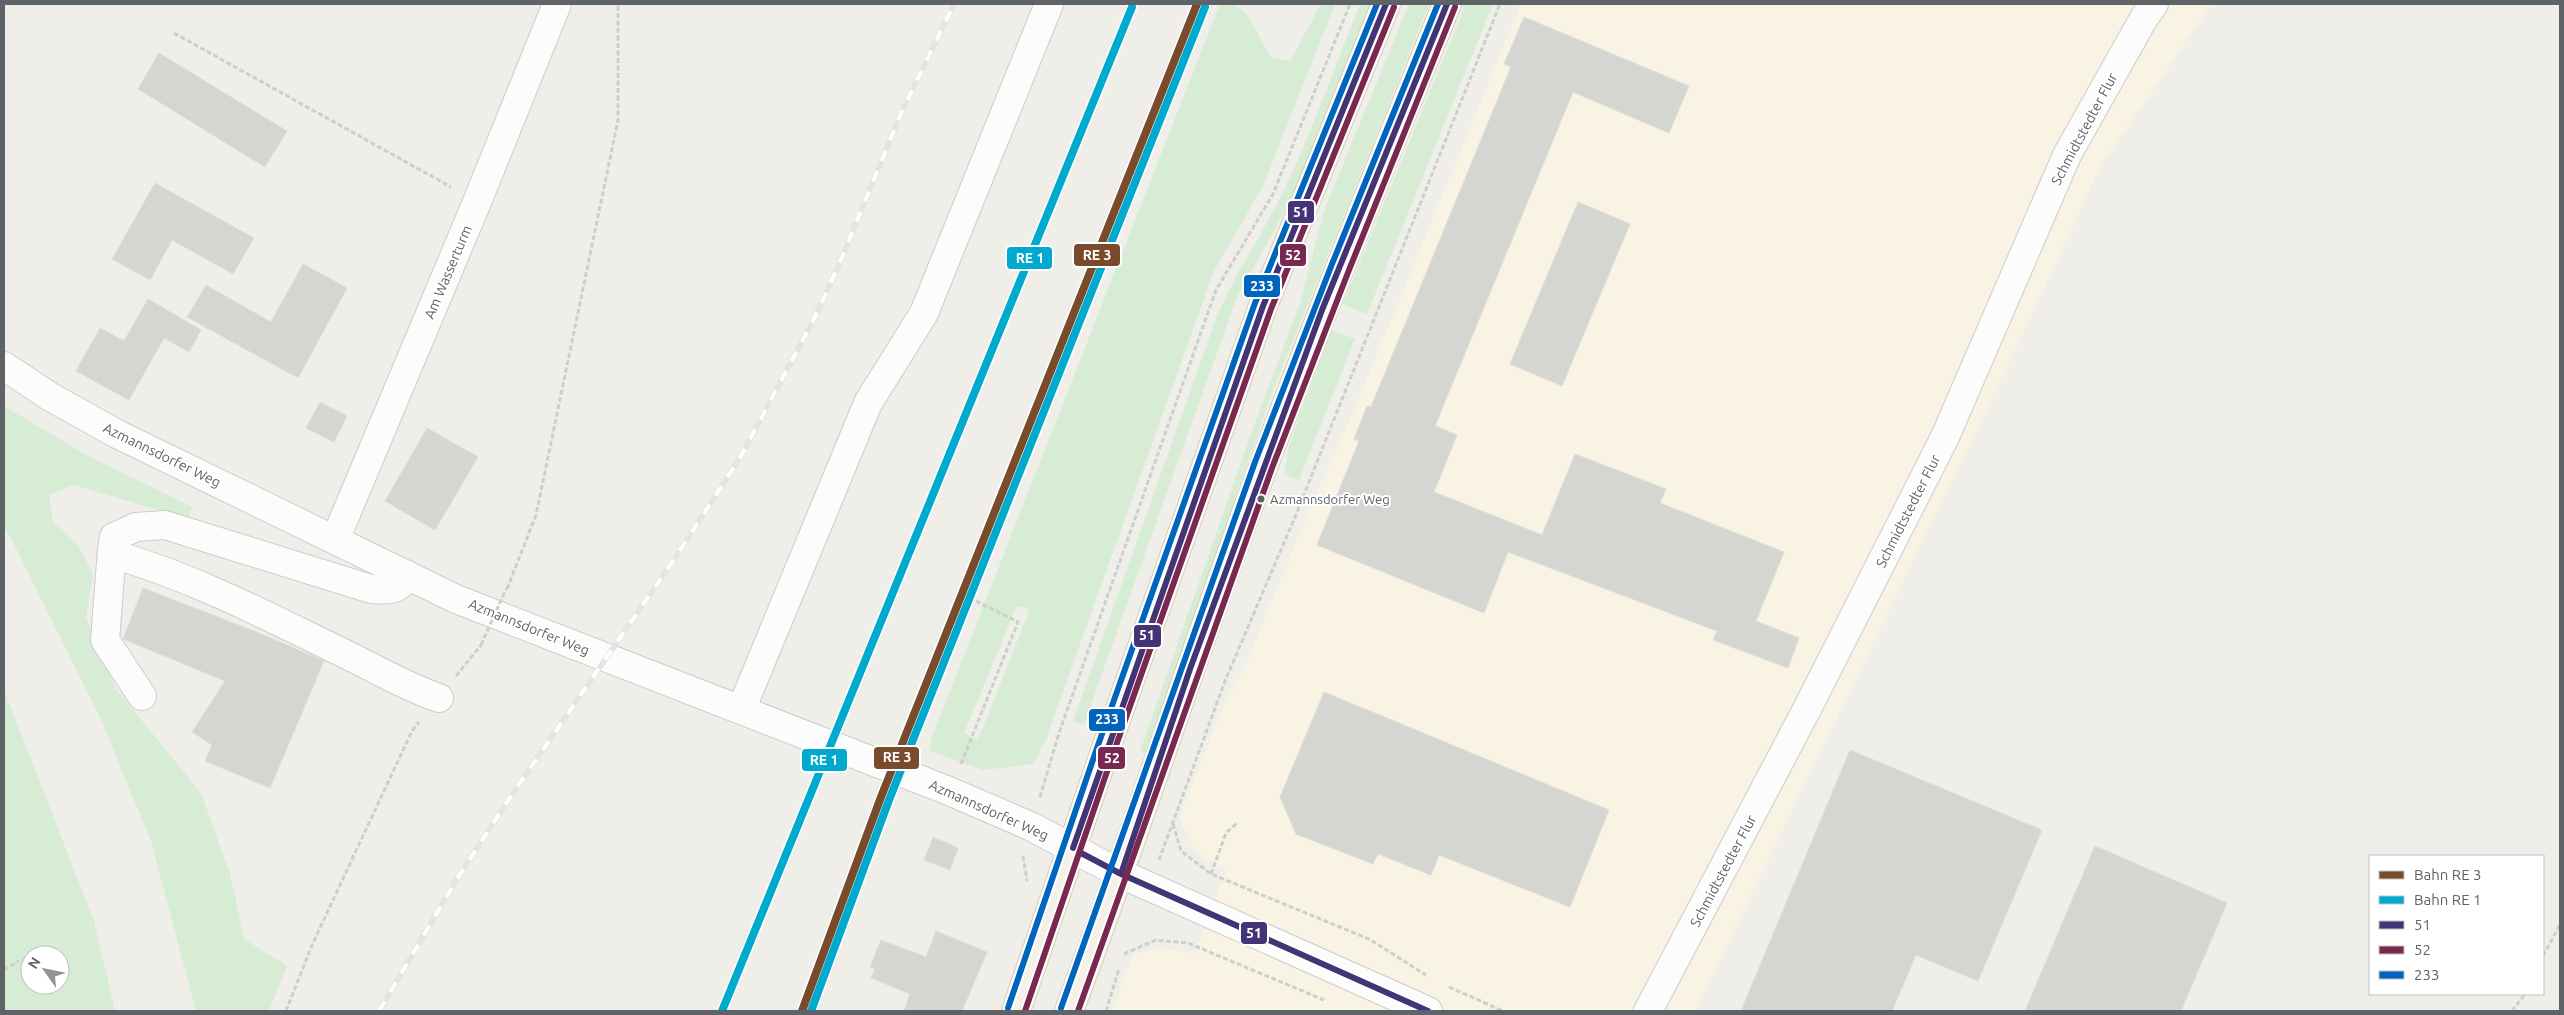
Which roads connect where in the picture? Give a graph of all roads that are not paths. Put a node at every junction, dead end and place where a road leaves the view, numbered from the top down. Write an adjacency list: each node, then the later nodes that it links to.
1 (558, 4): 7 (street, Am Wasserturm)
2 (1049, 4): 12 (street)
3 (1386, 4): 13 (main road)
4 (1447, 4): 14 (main road)
5 (2154, 4): 18 (street, Schmidtstedter Flur)
6 (4, 366): 7 (street, Azmannsdorfer Weg)
7 (335, 540): 9 (street, Azmannsdorfer Weg)
8 (112, 550): 9 (street); 10 (street); 11 (street)
9 (406, 574): 12 (street, Azmannsdorfer Weg)
10 (142, 696)
11 (439, 698)
12 (741, 710): 13 (street, Azmannsdorfer Weg)
13 (1073, 848): 14 (street, Azmannsdorfer Weg); 15 (main road)
14 (1120, 874): 16 (main road); 17 (street, Azmannsdorfer Weg)
15 (1016, 1011)
16 (1069, 1011)
17 (1428, 1011)
18 (1648, 1011)

